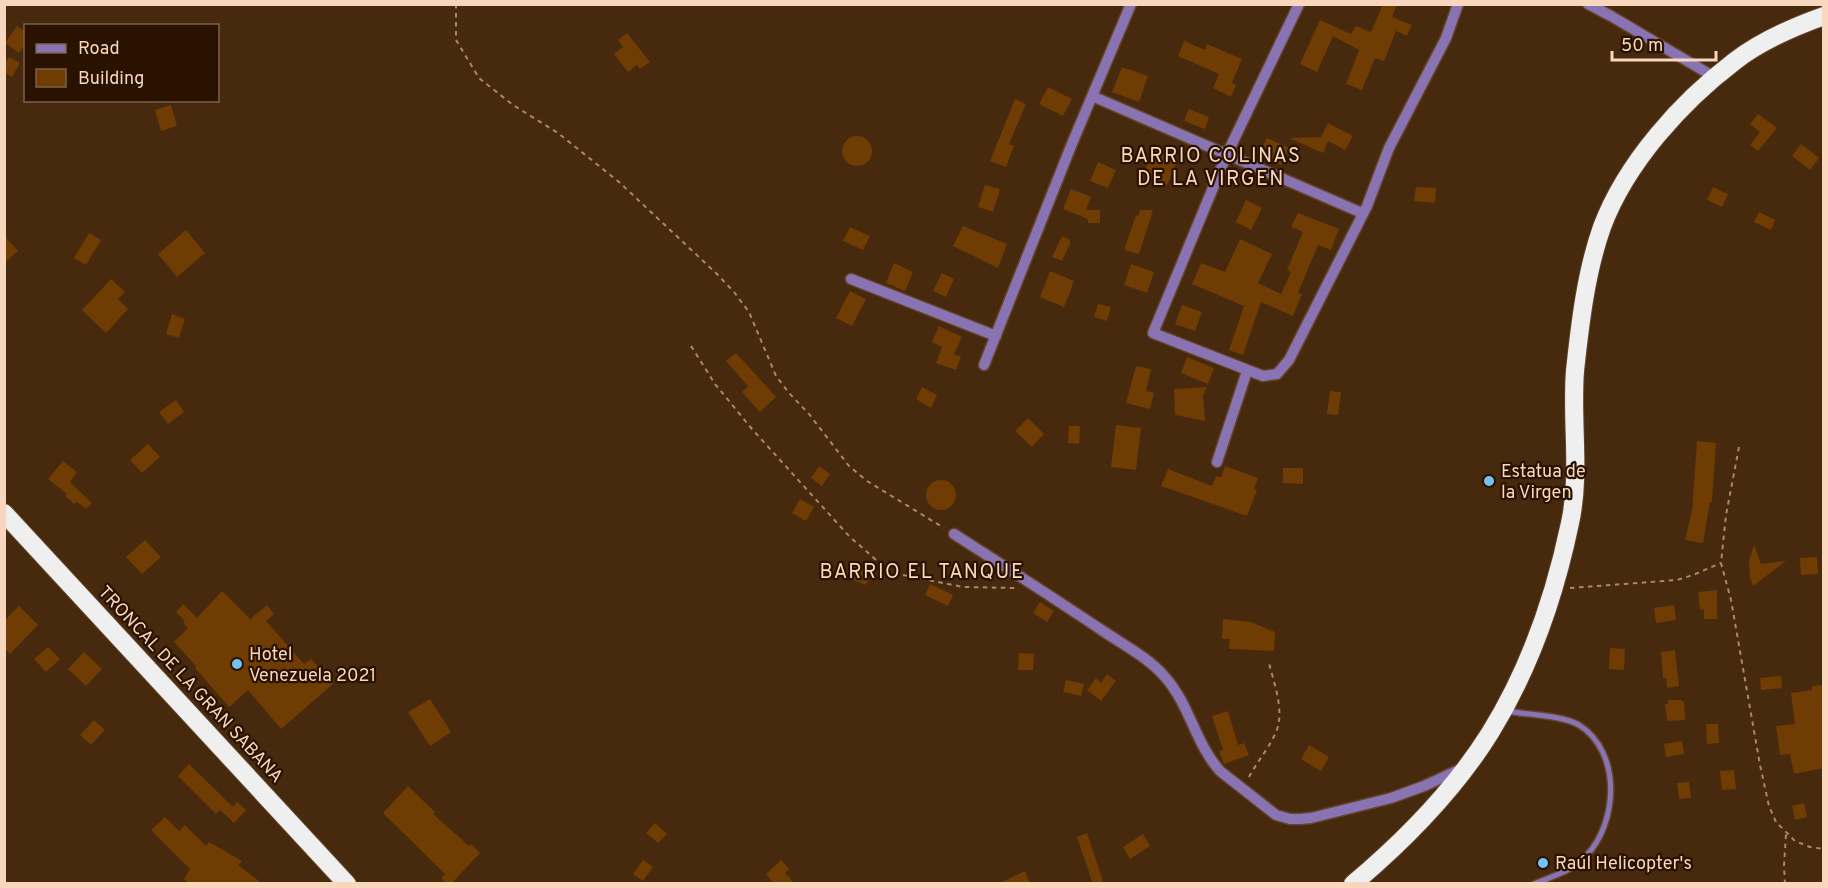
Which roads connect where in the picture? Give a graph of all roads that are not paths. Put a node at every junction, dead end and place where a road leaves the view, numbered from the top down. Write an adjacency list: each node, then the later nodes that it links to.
1 (1131, 4): 7 (street)
2 (1299, 4): 8 (street)
3 (1458, 4): 9 (street)
4 (1588, 4): 6 (street)
5 (1824, 16): 6 (highway)
6 (1716, 78): 17 (highway)
7 (1092, 96): 8 (street); 11 (street)
8 (1227, 154): 9 (street); 13 (street)
9 (1362, 213): 13 (street)
10 (851, 279): 11 (street)
11 (996, 336): 12 (street)
12 (984, 365)
13 (1247, 371): 14 (street)
14 (1216, 462)
15 (4, 513): 19 (highway, TRONCAL DE LA GRAN SABANA)
16 (954, 534): 18 (street)
17 (1502, 711): 18 (highway); 21 (lane)
18 (1466, 766): 20 (highway)
19 (347, 884)
20 (1353, 884)
21 (1534, 884)

